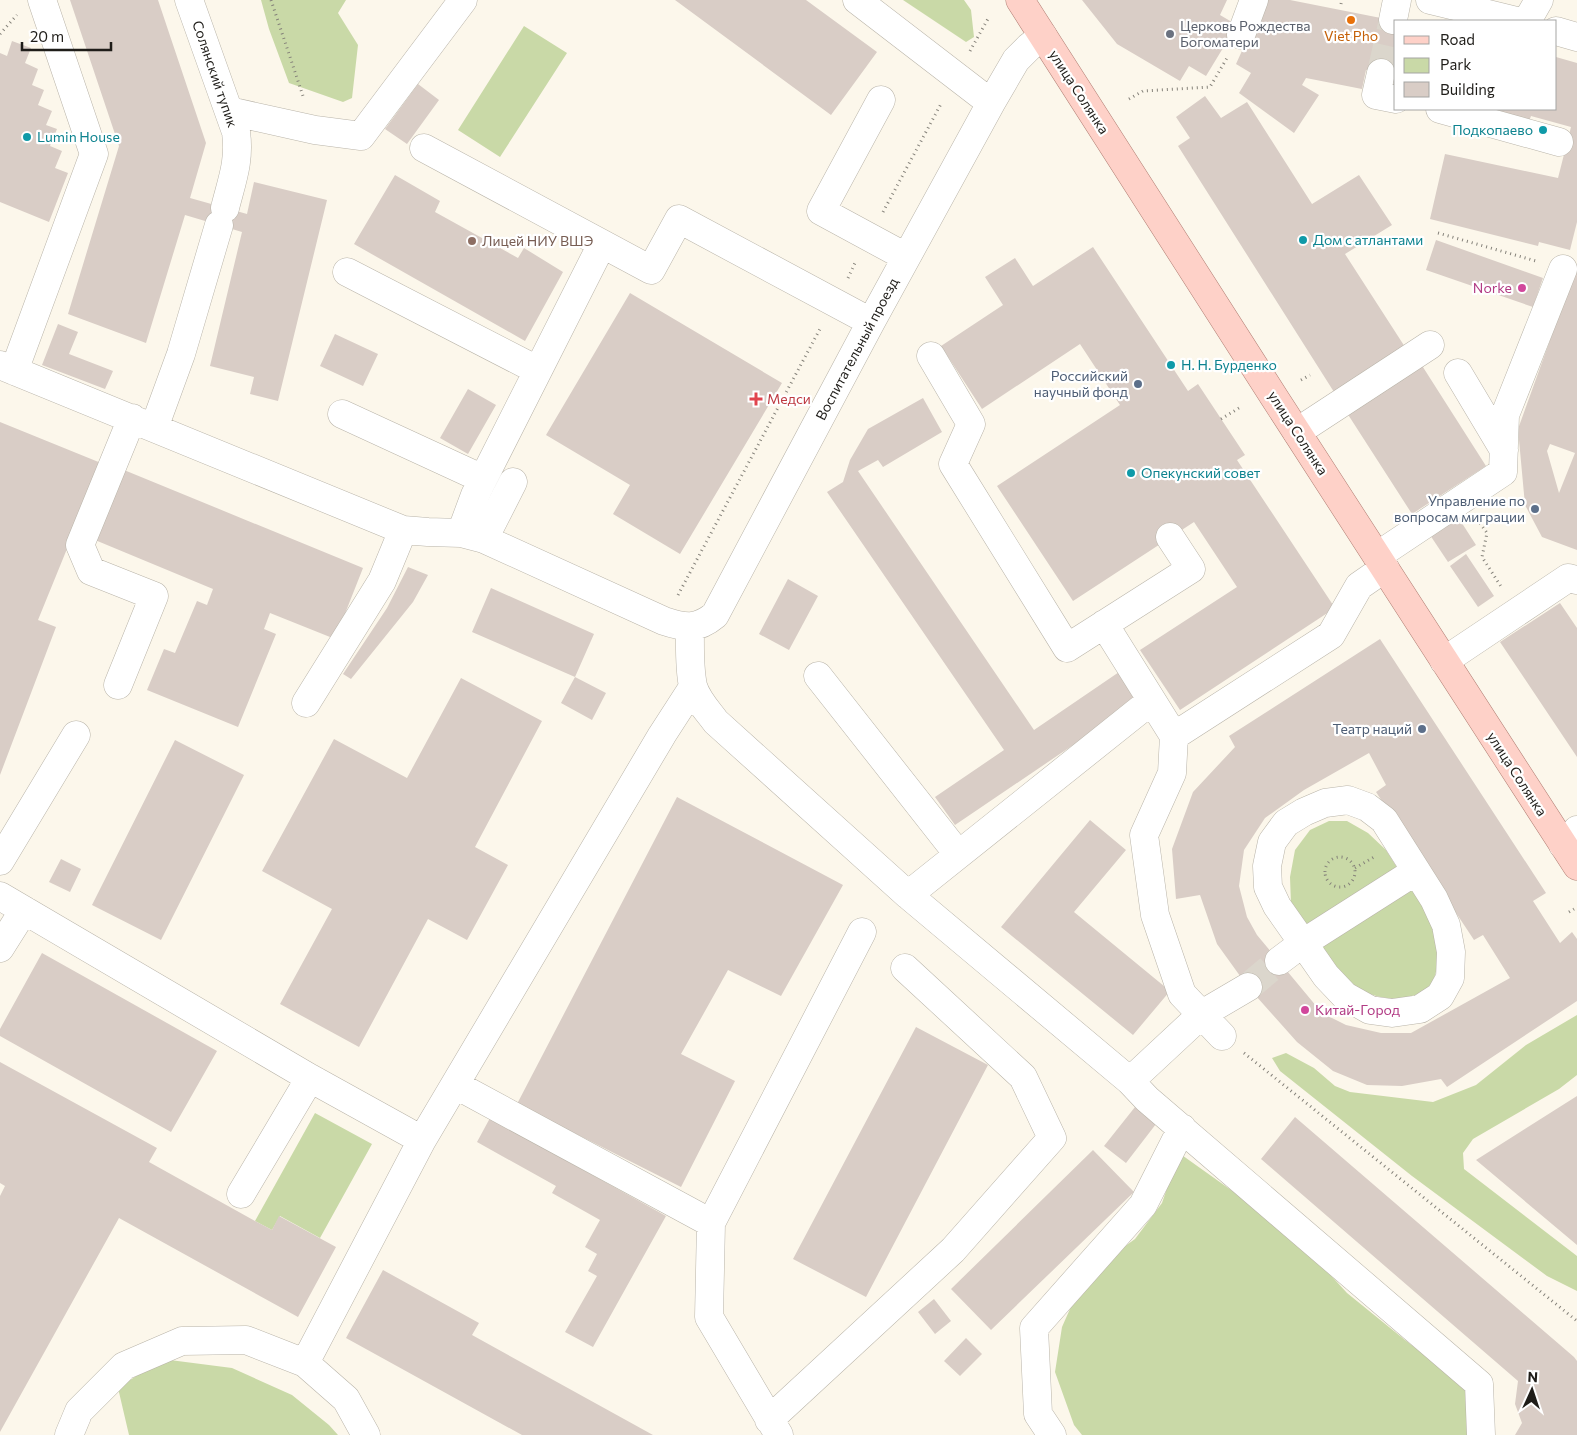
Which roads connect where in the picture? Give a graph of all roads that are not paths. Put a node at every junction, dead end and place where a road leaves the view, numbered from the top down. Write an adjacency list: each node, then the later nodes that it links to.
1 (42, 0): 30 (street)
2 (189, 0): 20 (street, Солянский тупик)
3 (463, 0): 20 (street)
4 (857, 0): 18 (street)
5 (1020, 0): 13 (main road, улица Солянка)
6 (1254, 0): 12 (street)
7 (1430, 0): 9 (street)
8 (1539, 0): 10 (street)
9 (1513, 20)
10 (1527, 20)
11 (1557, 32): 14 (street)
12 (1241, 35)
13 (1043, 36): 18 (street, Воспитательный проезд); 35 (main road, улица Солянка)
14 (1577, 37)
15 (1381, 73): 16 (street)
16 (1394, 99)
17 (880, 100): 24 (street)
18 (990, 103): 24 (street, Воспитательный проезд)
19 (1444, 110): 21 (street)
20 (229, 111): 34 (street, Солянский тупик)
21 (1559, 142)
22 (424, 148): 23 (street)
23 (602, 244): 27 (street); 31 (street)
24 (906, 257): 27 (street, Воспитательный проезд)
25 (1563, 269): 36 (street)
26 (347, 272): 31 (street)
27 (871, 322): 44 (street, Воспитательный проезд)
28 (1430, 345): 35 (street)
29 (931, 356): 45 (street)
30 (7, 368): 34 (street)
31 (537, 370): 37 (street)
32 (1458, 373): 36 (street)
33 (342, 414): 37 (street)
34 (143, 423): 39 (street); 48 (street, Солянский тупик)
35 (1296, 432): 42 (main road, улица Солянка)
36 (1504, 450): 42 (street)
37 (483, 479): 40 (street)
38 (513, 482): 40 (street)
39 (403, 530): 40 (street); 51 (street)
40 (472, 536): 44 (street)
41 (1170, 537): 45 (street)
42 (1381, 562): 46 (main road, улица Солянка); 53 (street)
43 (1577, 580): 46 (street)
44 (677, 624): 49 (street)
45 (1104, 624): 50 (street)
46 (1444, 661): 54 (main road, улица Солянка)
47 (818, 676): 55 (street)
48 (118, 685)
49 (693, 687): 58 (street); 71 (street)
50 (1151, 702): 53 (street); 55 (street)
51 (306, 703)
52 (76, 735): 56 (street)
53 (1174, 736): 67 (street)
54 (1572, 847)
55 (958, 854): 58 (street)
56 (0, 861)
57 (1416, 871): 62 (street); 62 (street); 62 (street)
58 (908, 895): 70 (street)
59 (0, 896): 60 (street)
60 (24, 910): 63 (street); 69 (street)
61 (862, 932): 75 (street)
62 (1303, 943): 64 (street)
63 (0, 948)
64 (1279, 961)
65 (905, 968): 77 (street)
66 (1248, 987): 67 (street)
67 (1202, 1014): 68 (street); 70 (street)
68 (1222, 1036)
69 (310, 1078): 73 (street); 74 (street)
70 (1130, 1081): 72 (street)
71 (456, 1085): 73 (street); 75 (street)
72 (1182, 1128): 80 (street); 81 (street)
73 (422, 1140): 76 (street)
74 (241, 1194)
75 (711, 1223): 77 (street)
76 (305, 1363): 78 (street); 79 (street)
77 (774, 1428)
78 (69, 1435)
79 (366, 1435)
80 (1052, 1435)
81 (1481, 1435)

